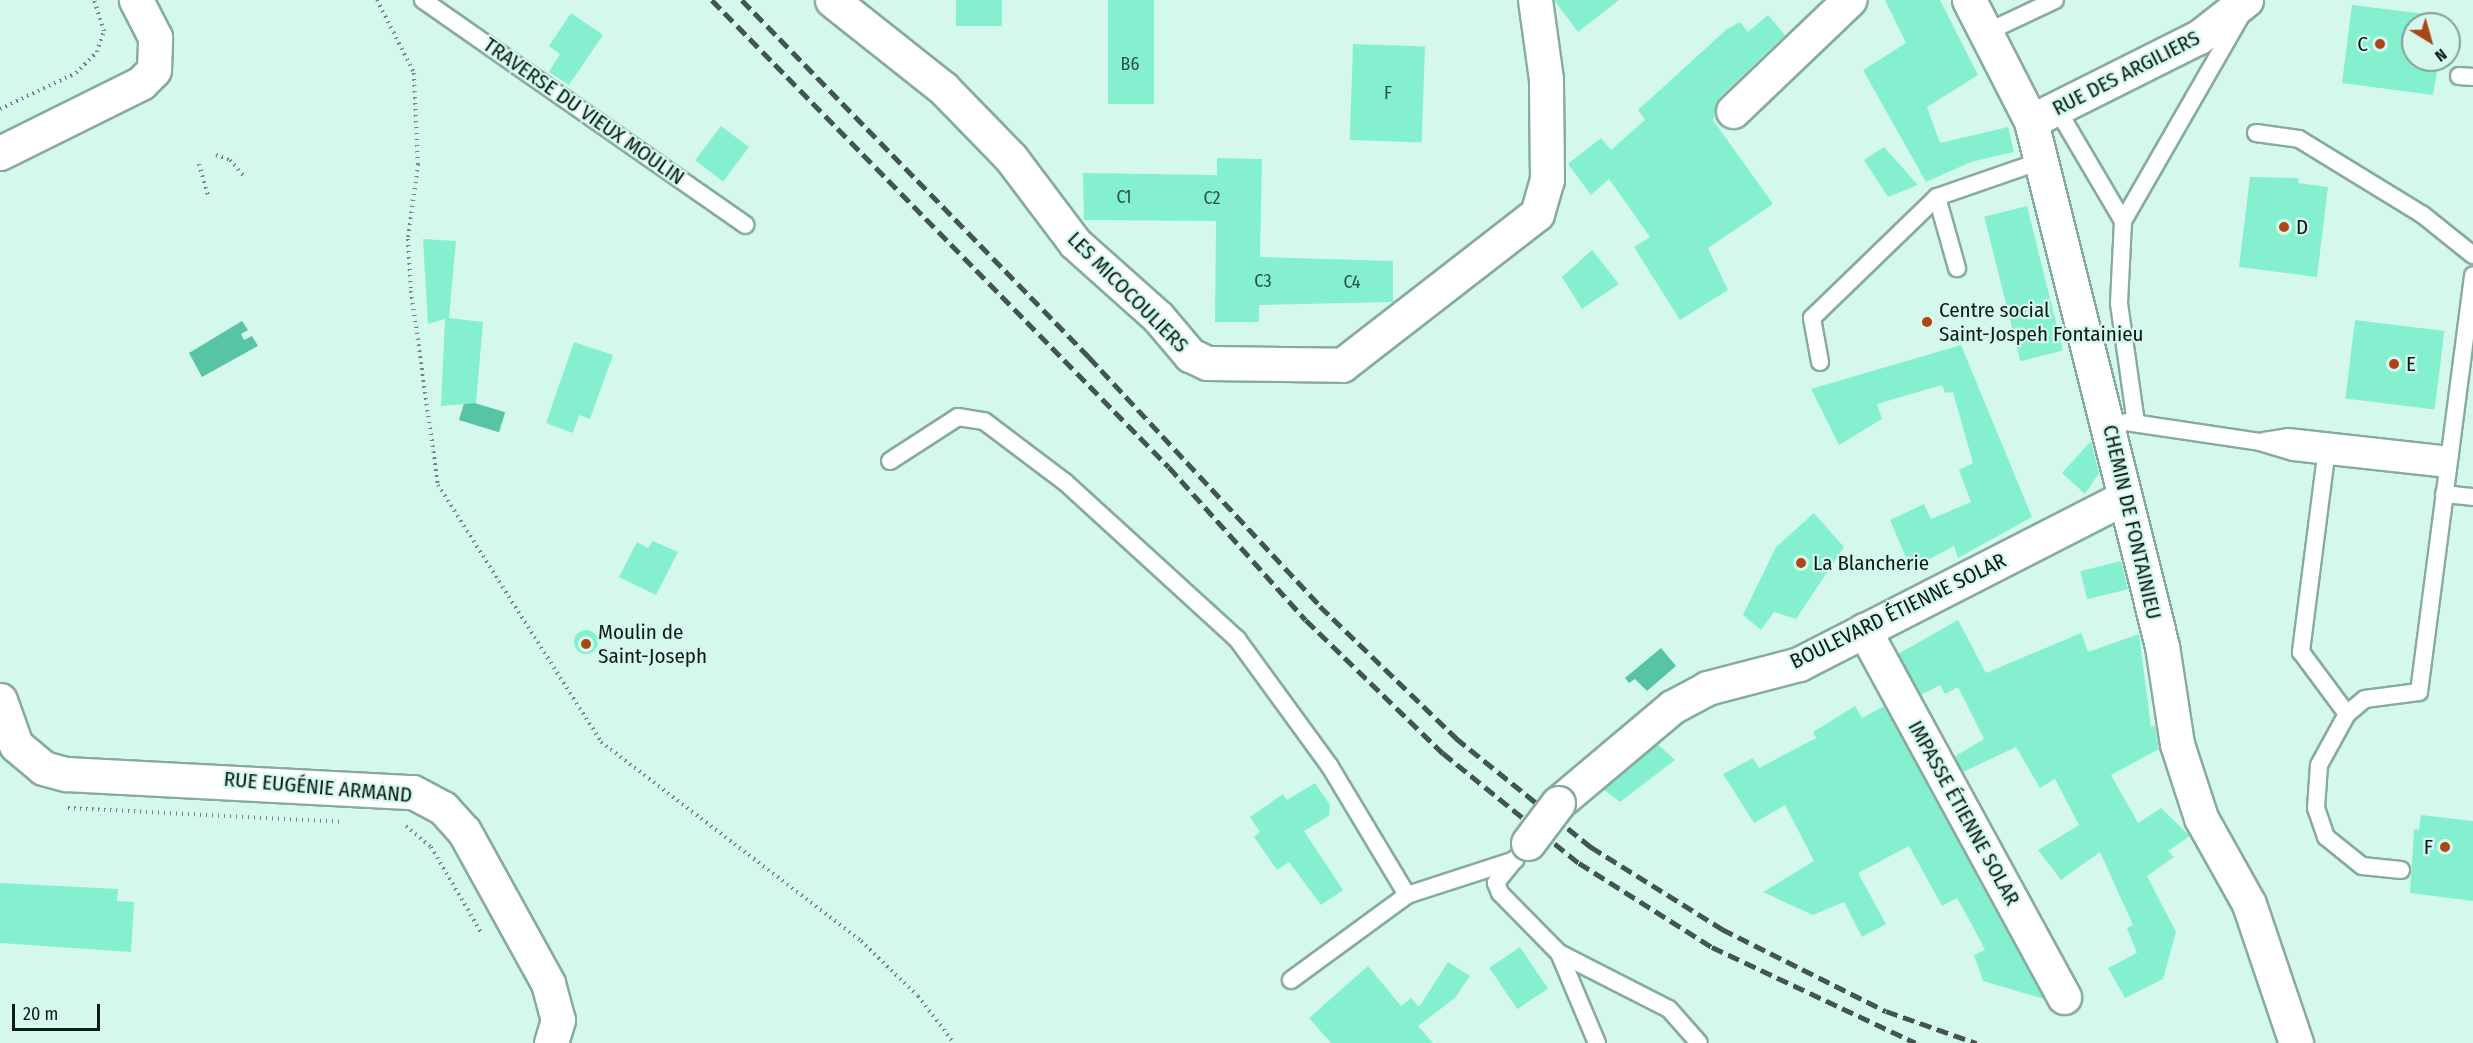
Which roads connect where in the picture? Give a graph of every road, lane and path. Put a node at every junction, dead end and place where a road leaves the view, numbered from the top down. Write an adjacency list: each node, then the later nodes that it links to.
1 (94, 0): 12 (path)
2 (136, 0): 16 (street)
3 (377, 0): 53 (path)
4 (423, 0): 24 (lane, TRAVERSE DU VIEUX MOULIN)
5 (832, 0): 6 (street, LES MICOCOULIERS)
6 (1535, 0)
7 (1849, 0): 13 (street)
8 (1969, 0): 11 (street, CHEMIN DE FONTAINIEU)
9 (2055, 0): 11 (lane)
10 (2248, 0): 14 (street, RUE DES ARGILIERS); 23 (lane)
11 (1987, 32): 14 (street, CHEMIN DE FONTAINIEU)
12 (0, 109)
13 (1733, 111)
14 (2044, 115): 18 (street, CHEMIN DE FONTAINIEU); 23 (lane)
15 (2256, 133): 25 (lane)
16 (0, 153)
17 (216, 154): 20 (path)
18 (2041, 161): 22 (lane); 30 (street, CHEMIN DE FONTAINIEU)
19 (199, 164): 21 (path)
20 (243, 174)
21 (208, 195)
22 (1937, 197): 26 (lane); 29 (lane)
23 (2123, 221): 30 (lane)
24 (745, 225)
25 (2473, 255)
26 (1958, 268)
27 (2473, 275): 28 (lane)
28 (2468, 355): 34 (lane)
29 (1820, 362)
30 (2122, 422): 31 (lane); 37 (street, CHEMIN DE FONTAINIEU)
31 (2260, 442): 32 (lane); 34 (lane)
32 (2326, 456): 34 (lane); 40 (lane)
33 (890, 461): 46 (lane)
34 (2449, 462): 35 (lane)
35 (2444, 494): 36 (lane); 40 (lane)
36 (2473, 497)
37 (2124, 498): 38 (street, BOULEVARD ÉTIENNE SOLAR); 55 (street, CHEMIN DE FONTAINIEU)
38 (1864, 630): 44 (street, BOULEVARD ÉTIENNE SOLAR, bridge); 50 (street, IMPASSE ÉTIENNE SOLAR)
39 (0, 700): 52 (street, RUE EUGÉNIE ARMAND)
40 (2347, 714): 45 (lane)
41 (121, 812): 42 (path)
42 (346, 823)
43 (393, 825): 47 (path)
44 (1522, 851): 46 (lane); 48 (lane)
45 (2401, 870)
46 (1407, 895): 49 (lane)
47 (485, 940)
48 (1559, 953): 51 (lane); 54 (lane)
49 (1291, 980)
50 (2064, 997)
51 (1594, 1042)
52 (551, 1043)
53 (954, 1043)
54 (1699, 1043)
55 (2296, 1043)

